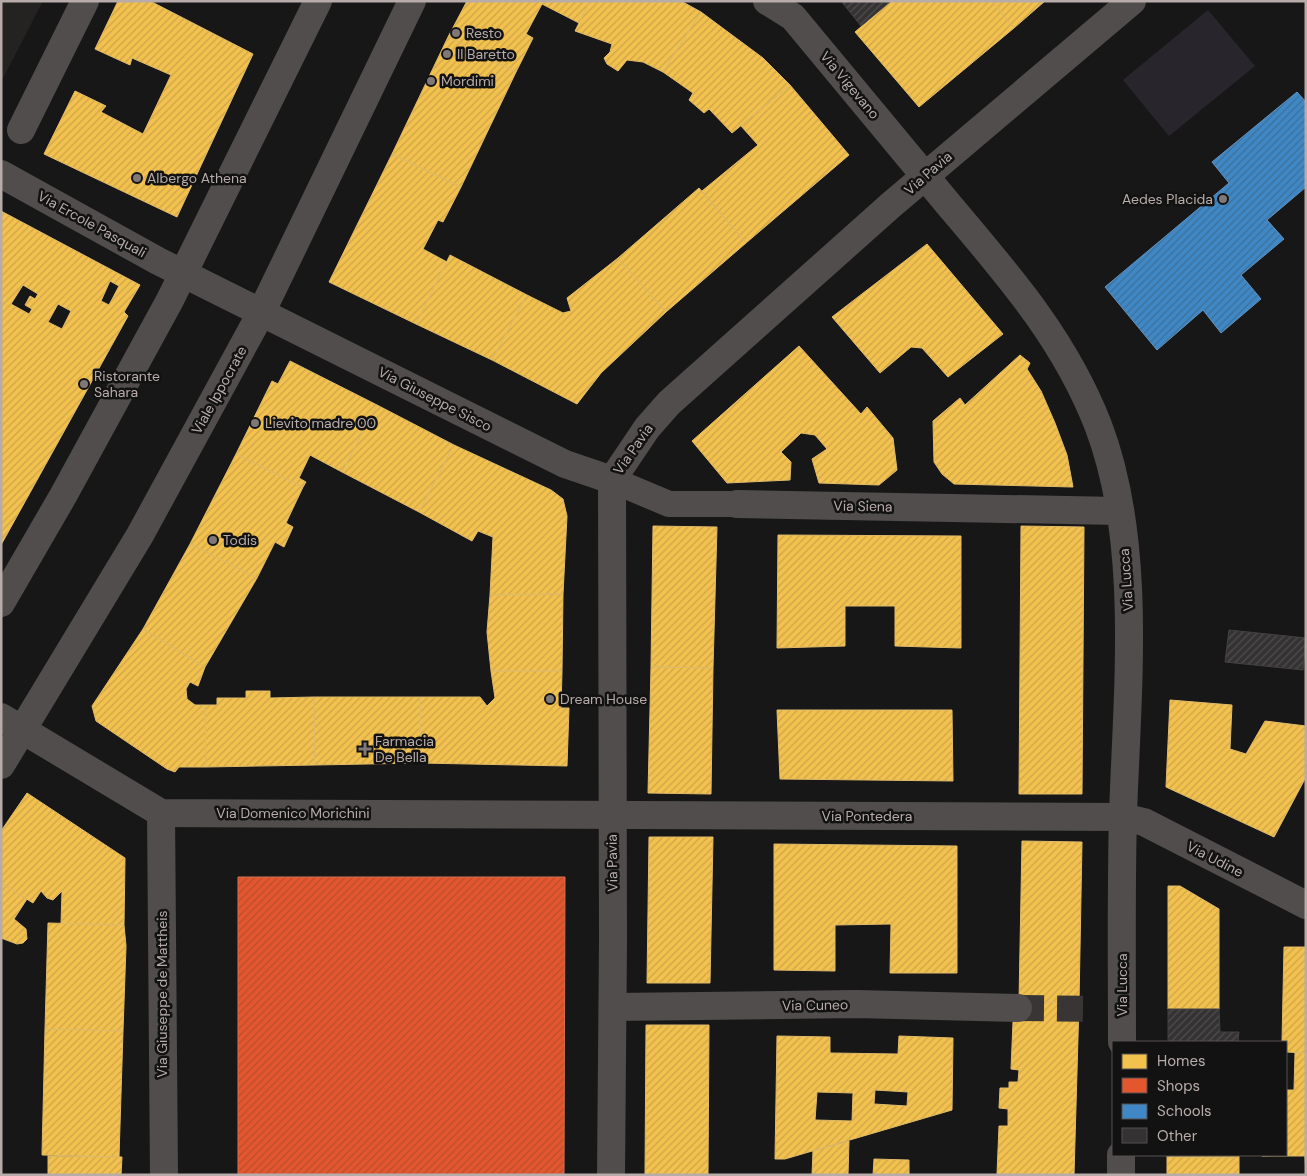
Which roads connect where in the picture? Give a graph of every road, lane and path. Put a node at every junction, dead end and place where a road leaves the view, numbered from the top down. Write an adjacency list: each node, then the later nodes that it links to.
1 (85, 1): 6 (street)
2 (318, 1): 9 (street)
3 (412, 1): 10 (street, Viale Ippocrate)
4 (768, 1): 8 (street, Via Vigevano)
5 (1132, 1): 8 (street, Via Pavia)
6 (21, 130)
7 (1, 174): 9 (street, Via Ercole Pasquali)
8 (926, 176): 11 (street, Via Pavia); 13 (street, Via Lucca)
9 (183, 273): 10 (street, Via Ercole Pasquali); 14 (street)
10 (261, 313): 11 (street, Via Giuseppe Sisco); 15 (street, Viale Ippocrate)
11 (612, 480): 12 (street, Via Siena); 18 (street, Via Pavia)
12 (737, 504): 13 (street, Via Siena)
13 (1119, 510): 19 (street, Via Lucca)
14 (1, 603)
15 (12, 724): 16 (street, Viale Ippocrate); 17 (street)
16 (1, 765)
17 (161, 812): 18 (street, Via Domenico Morichini); 25 (street, Via Giuseppe de Mattheis)
18 (612, 815): 19 (street, Via Pontedera); 21 (street, Via Pavia)
19 (1123, 817): 20 (street, Via Udine); 23 (street, Via Lucca)
20 (1306, 905)
21 (613, 1007): 22 (street, Via Cuneo); 26 (street, Via Pavia)
22 (1018, 1008)
23 (1122, 1041)
24 (1121, 1156): 27 (street)
25 (164, 1175)
26 (611, 1175)
27 (1121, 1175)

